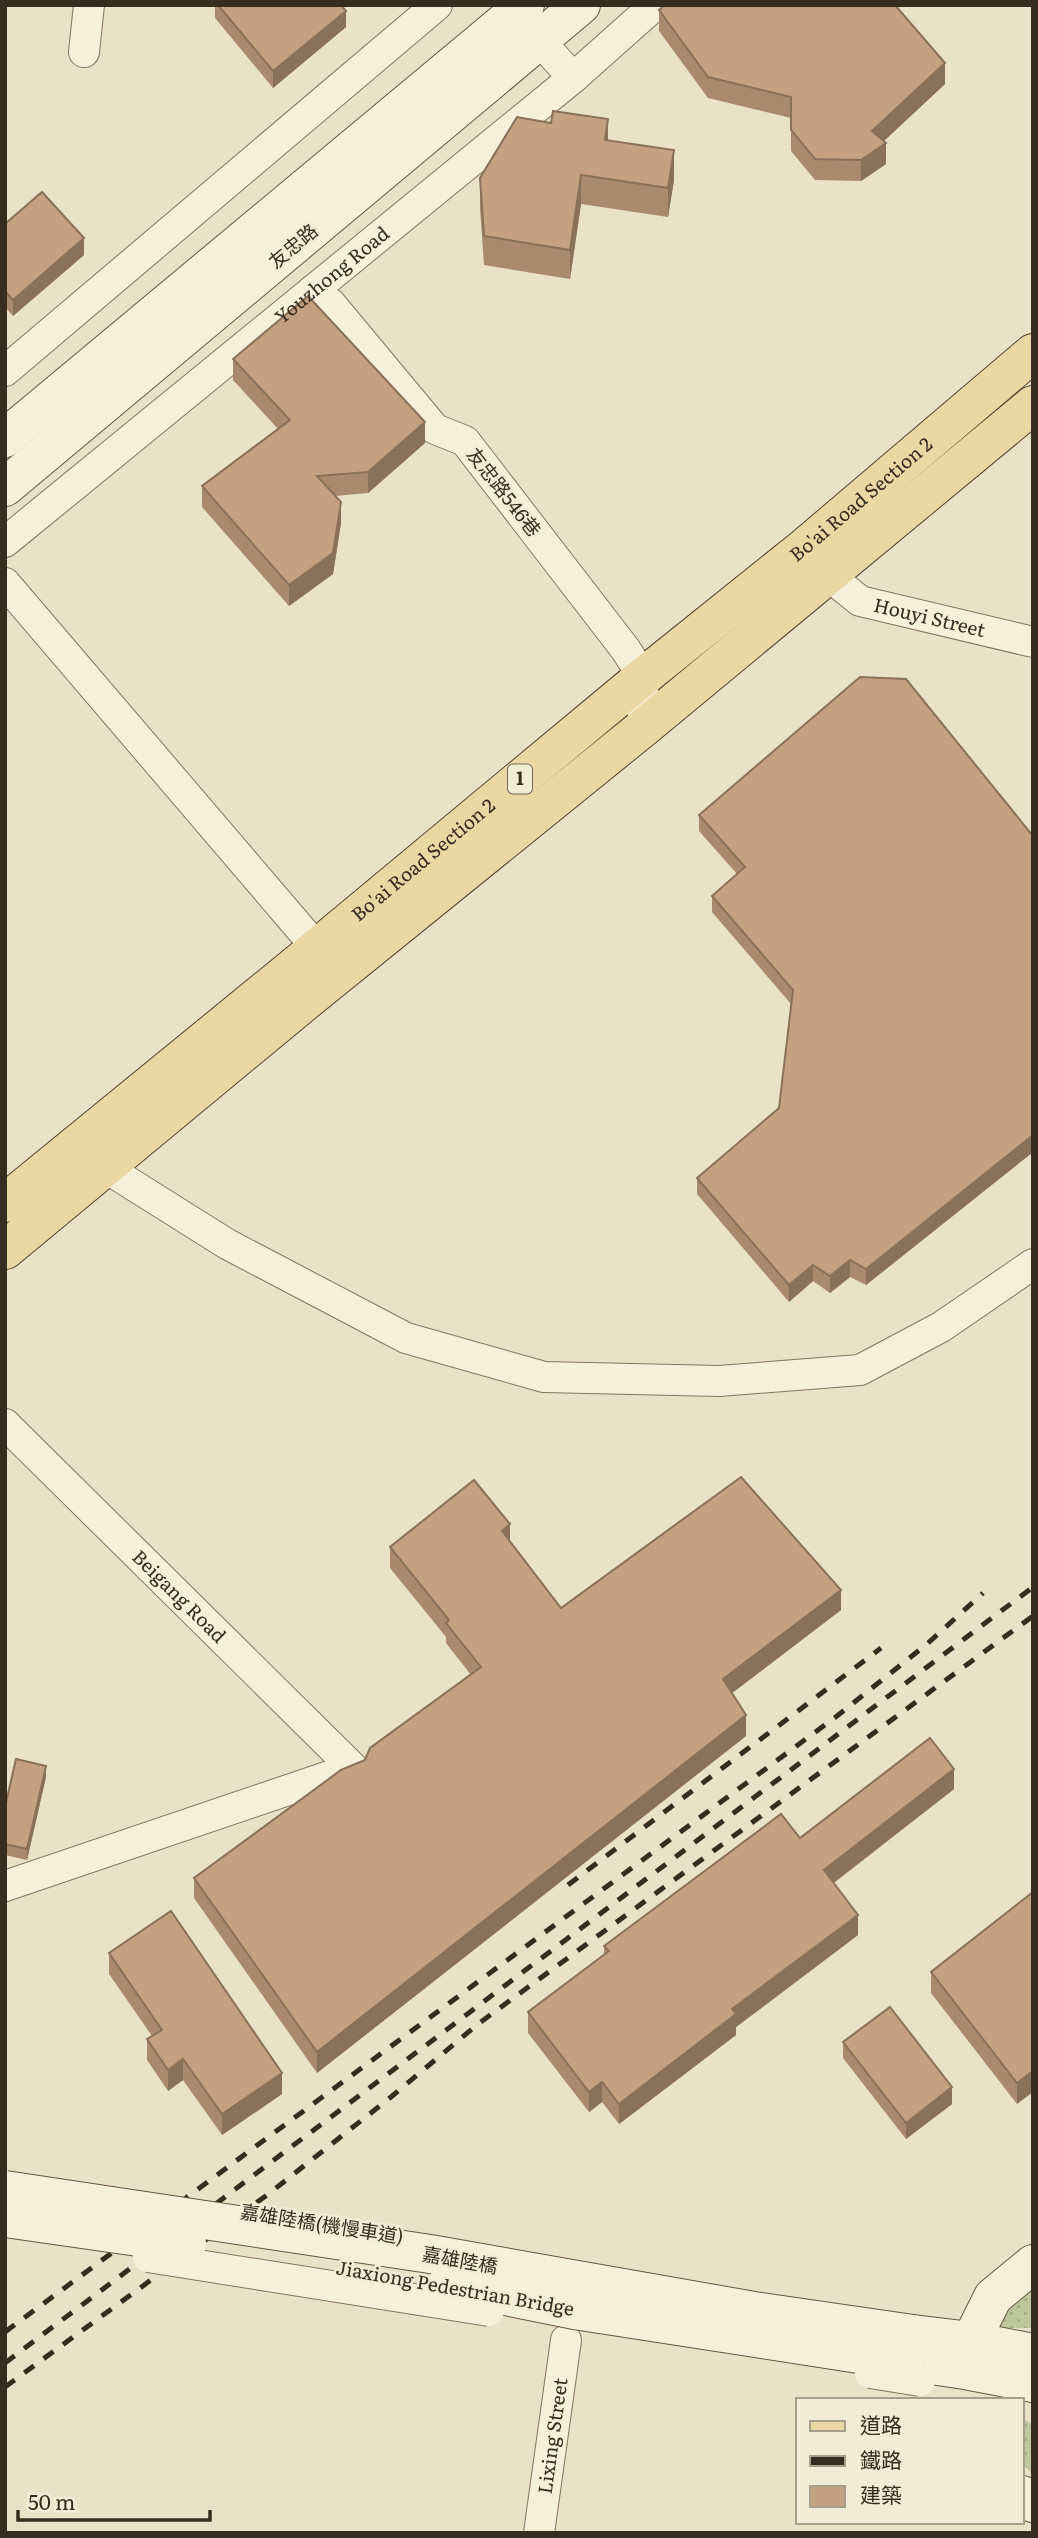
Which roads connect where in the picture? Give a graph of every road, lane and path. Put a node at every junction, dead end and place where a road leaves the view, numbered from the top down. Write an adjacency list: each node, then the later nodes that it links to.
1 (89, 5): 6 (street)
2 (437, 5): 10 (street)
3 (581, 5): 5 (main road, 友忠路)
4 (655, 5): 7 (street, Youzhong Road)
5 (523, 16): 7 (street); 12 (main road); 13 (main road, 友忠路)
6 (84, 52)
7 (573, 78): 8 (street, Youzhong Road)
8 (312, 291): 14 (street, Youzhong Road); 18 (street, 友忠路546巷)
9 (1033, 353): 15 (main road, Bo'ai Road Section 2 / 1)
10 (5, 371)
11 (1033, 405): 15 (main road, Bo'ai Road Section 2 / 1)
12 (5, 438)
13 (5, 487)
14 (5, 542)
15 (816, 561): 17 (street, Houyi Street); 18 (main road, Bo'ai Road Section 2 / 1); 19 (main road, Bo'ai Road Section 2 / 1)
16 (5, 583): 20 (street)
17 (1033, 642)
18 (643, 677): 19 (street); 20 (main road, Bo'ai Road Section 2 / 1)
19 (643, 728): 21 (main road, Bo'ai Road Section 2 / 1)
20 (317, 948): 22 (main road, Bo'ai Road Section 2 / 1)
21 (106, 1168): 23 (main road, Bo'ai Road Section 2 / 1); 24 (street)
22 (5, 1203)
23 (5, 1250)
24 (1033, 1264)
25 (5, 1424): 26 (street, Beigang Road)
26 (5, 1886)
27 (5, 2172): 33 (street, 嘉雄陸橋(機慢車道))
28 (5, 2190): 33 (main road, 嘉雄陸橋, bridge)
29 (5, 2218): 33 (main road, Jiaxiong Pedestrian Bridge, bridge)
30 (5, 2236): 33 (street, bridge)
31 (1033, 2264): 35 (main road)
32 (566, 2340): 37 (street, Lixing Street)
33 (916, 2350): 35 (main road)
34 (1033, 2353): 35 (main road)
35 (967, 2370): 36 (main road)
36 (1033, 2383)
37 (540, 2533)

